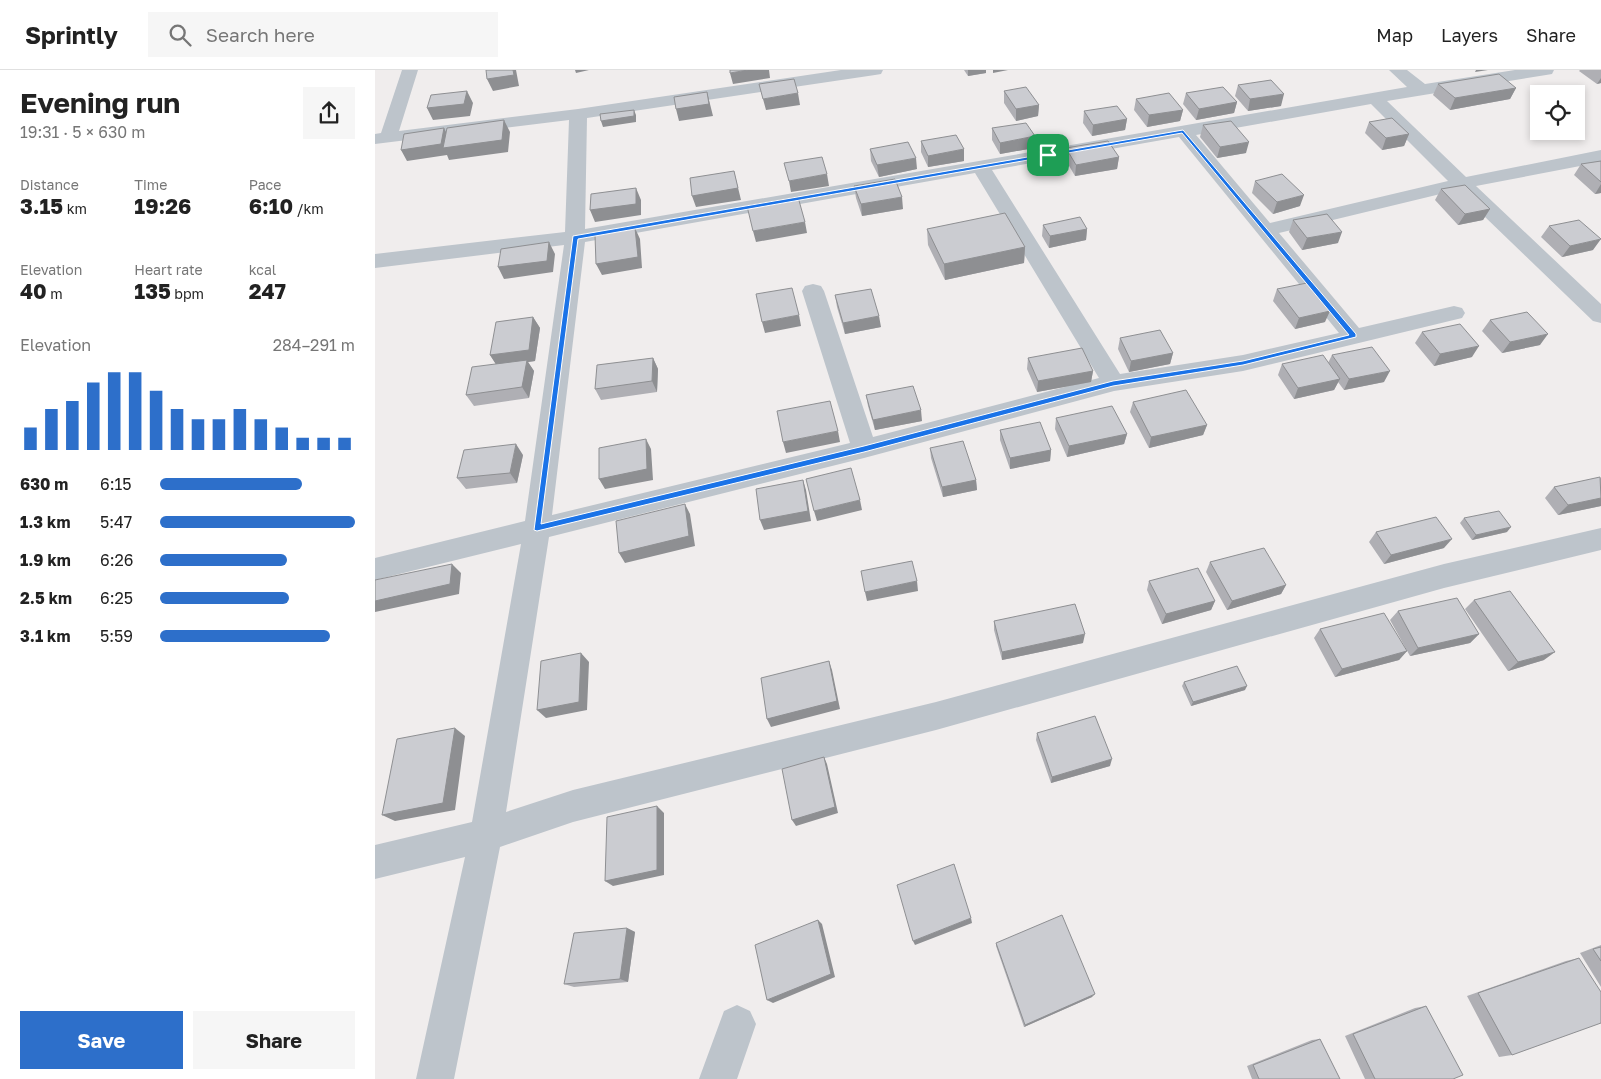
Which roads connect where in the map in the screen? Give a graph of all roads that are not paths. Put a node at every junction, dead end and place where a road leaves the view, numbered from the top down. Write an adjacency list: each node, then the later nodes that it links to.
1 (410, 70): 9 (street)
2 (875, 70): 7 (street)
3 (1397, 70): 5 (street)
4 (1546, 70): 5 (street)
5 (1421, 90): 6 (street)
6 (1375, 98): 8 (street); 12 (street)
7 (578, 114): 9 (street); 14 (street)
8 (1183, 131): 11 (street); 13 (street)
9 (381, 138)
10 (1601, 156): 12 (street)
11 (980, 166): 14 (street); 22 (street)
12 (1462, 183): 13 (street); 18 (street)
13 (1265, 230): 21 (street)
14 (575, 237): 15 (street); 24 (street)
15 (375, 261)
16 (1601, 288): 18 (street)
17 (813, 291): 23 (street)
18 (1577, 294): 20 (street)
19 (1454, 313): 21 (street)
20 (1601, 316)
21 (1354, 336): 22 (street)
22 (1113, 383): 23 (street)
23 (864, 449): 24 (street)
24 (537, 528): 26 (street); 27 (street)
25 (1601, 539): 27 (street)
26 (375, 569)
27 (486, 835): 28 (street); 30 (street)
28 (375, 862)
29 (737, 1024): 31 (street)
30 (435, 1079)
31 (718, 1079)

